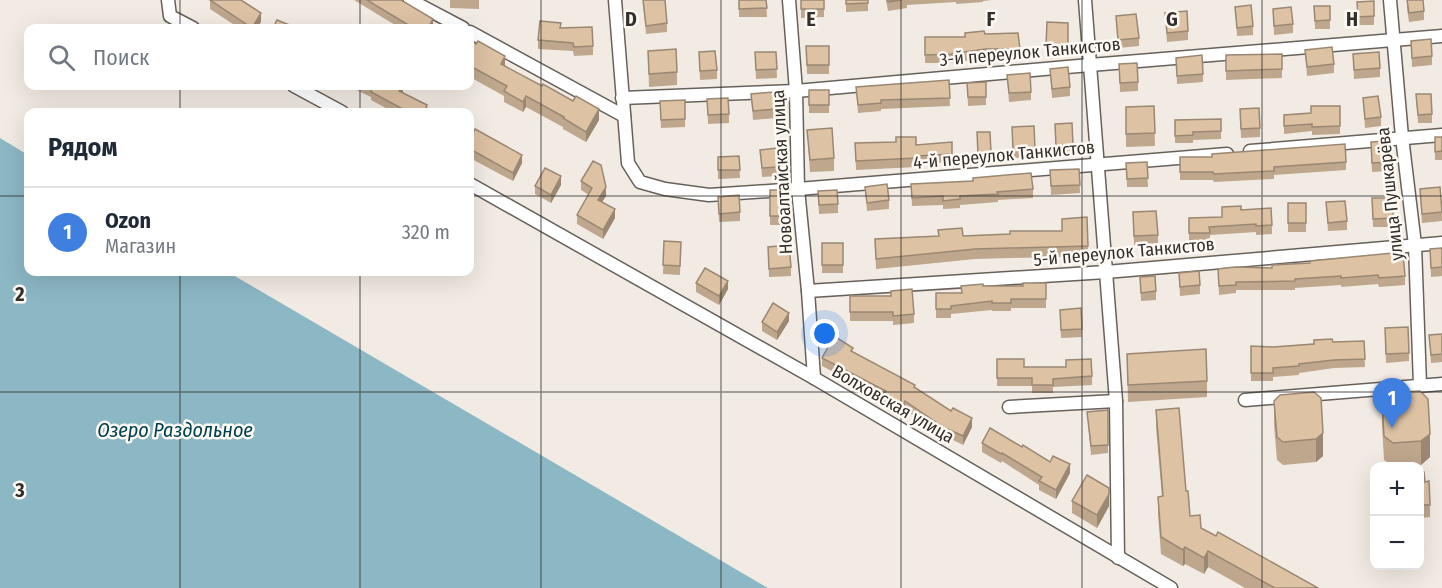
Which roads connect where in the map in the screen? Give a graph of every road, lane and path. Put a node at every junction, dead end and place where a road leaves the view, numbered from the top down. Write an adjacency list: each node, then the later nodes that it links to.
1 (168, 0): 7 (street)
2 (410, 0): 8 (street)
3 (616, 0): 15 (street, 4-й переулок Танкистов)
4 (789, 0): 14 (street, Новоалтайская улица)
5 (1085, 0): 12 (street)
6 (1390, 0): 11 (street, улица Пушкарёва)
7 (185, 24)
8 (455, 24)
9 (474, 34): 17 (street)
10 (1442, 36): 11 (street, 3-й переулок Танкистов)
11 (1394, 39): 12 (street, 3-й переулок Танкистов); 19 (street, улица Пушкарёва)
12 (1090, 65): 14 (street, 3-й переулок Танкистов); 20 (street)
13 (301, 90): 16 (street)
14 (796, 92): 15 (street, 3-й переулок Танкистов); 22 (street, Новоалтайская улица)
15 (622, 98): 17 (street, 4-й переулок Танкистов)
16 (335, 108)
17 (624, 116): 22 (street, 4-й переулок Танкистов)
18 (1442, 135): 19 (street, 4-й переулок Танкистов)
19 (1402, 137): 20 (street, 4-й переулок Танкистов); 24 (street, улица Пушкарёва)
20 (1098, 165): 22 (street, 4-й переулок Танкистов); 25 (street)
21 (474, 186): 27 (street, Волховская улица)
22 (798, 189): 26 (street, Новоалтайская улица)
23 (1442, 243): 24 (street, 5-й переулок Танкистов)
24 (1415, 245): 25 (street, 5-й переулок Танкистов); 29 (street, улица Пушкарёва)
25 (1106, 272): 26 (street, 5-й переулок Танкистов); 31 (street)
26 (808, 291): 27 (street, Новоалтайская улица)
27 (814, 378): 33 (street, Волховская улица)
28 (1442, 384): 29 (street)
29 (1420, 385): 30 (street)
30 (1245, 400)
31 (1116, 401): 32 (street); 33 (street)
32 (1009, 407)
33 (1118, 558): 34 (street, Волховская улица)
34 (1171, 588)

